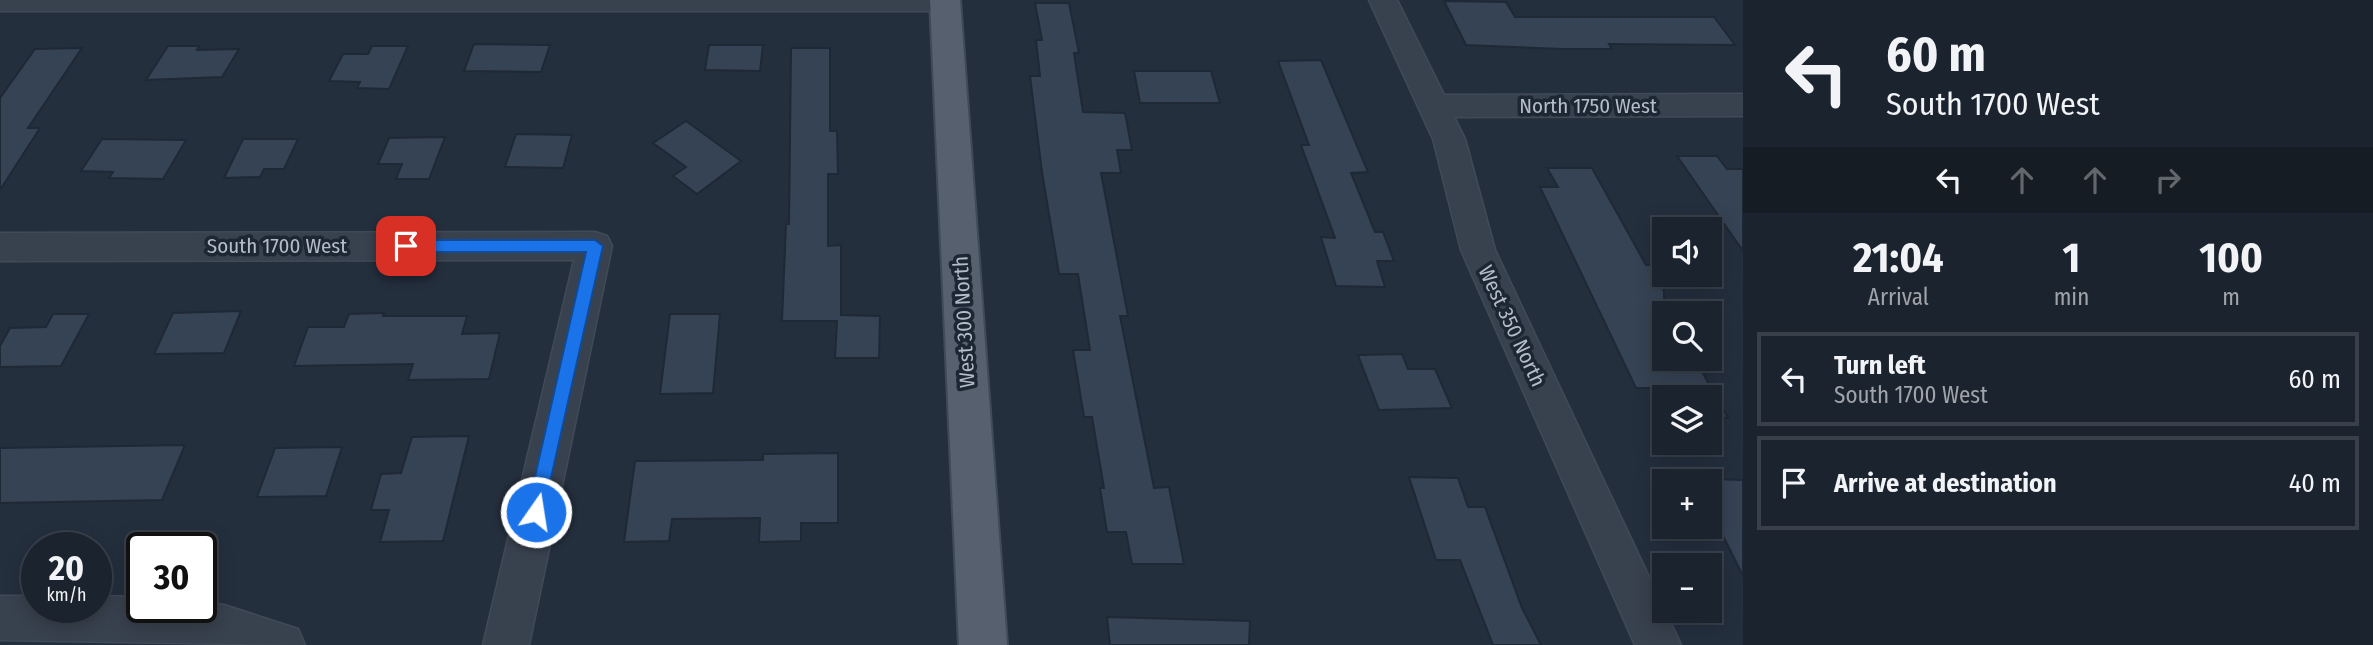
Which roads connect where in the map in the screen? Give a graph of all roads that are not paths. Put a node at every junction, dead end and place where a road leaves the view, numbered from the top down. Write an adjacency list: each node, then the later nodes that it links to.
1 (1383, 0): 6 (street, West 350 North)
2 (633, 1): 3 (street); 4 (street)
3 (945, 1): 11 (main road, West 300 North)
4 (5, 5)
5 (1743, 105): 6 (street, North 1750 West)
6 (1433, 106): 12 (street, West 350 North)
7 (0, 247): 10 (street, South 1700 West)
8 (0, 618): 9 (street)
9 (282, 645)
10 (506, 645)
11 (983, 645)
12 (1658, 645)

